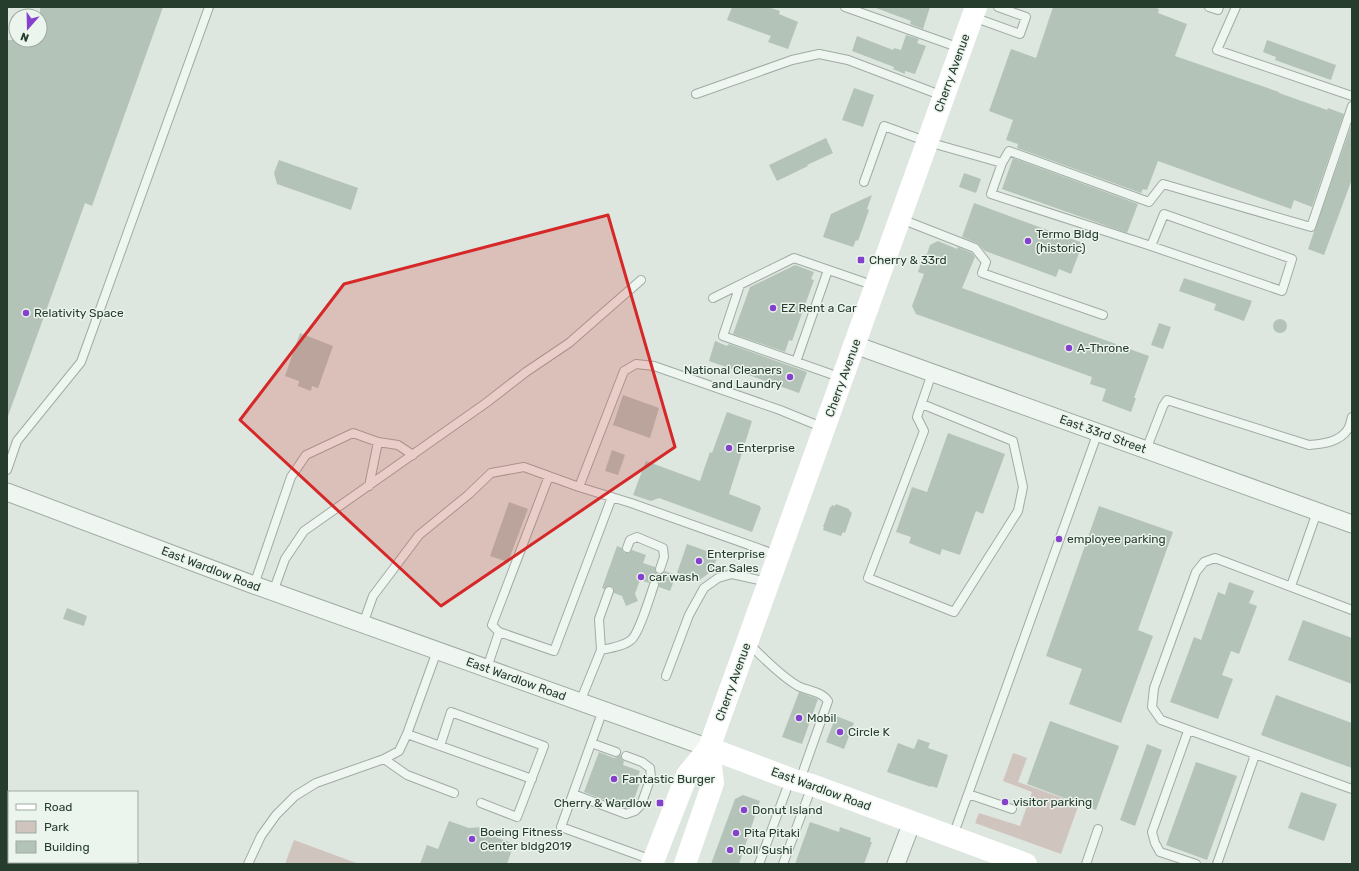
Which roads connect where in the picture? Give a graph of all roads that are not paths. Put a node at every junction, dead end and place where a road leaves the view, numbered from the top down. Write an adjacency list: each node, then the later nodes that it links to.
1 (209, 7): 35 (lane)
2 (845, 7): 8 (lane)
3 (998, 7): 7 (lane)
4 (1209, 7): 5 (lane)
5 (1219, 7)
6 (1236, 7): 11 (lane)
7 (974, 12): 8 (main road, Cherry Avenue)
8 (961, 48): 10 (main road, Cherry Avenue)
9 (696, 94): 10 (lane)
10 (944, 96): 13 (main road, Cherry Avenue)
11 (1352, 96)
12 (1352, 106): 14 (lane)
13 (928, 142): 14 (lane); 15 (lane); 16 (main road, Cherry Avenue)
14 (1002, 163): 17 (lane)
15 (864, 182)
16 (900, 219): 21 (main road, Cherry Avenue); 23 (lane)
17 (1151, 246): 17 (lane)
18 (828, 270): 20 (lane); 21 (lane); 25 (lane)
19 (641, 280): 34 (lane)
20 (740, 285): 22 (lane); 25 (lane)
21 (876, 286): 24 (main road, Cherry Avenue)
22 (714, 298)
23 (1102, 316)
24 (855, 345): 26 (street, East 33rd Street); 27 (main road, Cherry Avenue)
25 (796, 362): 27 (lane)
26 (932, 373): 28 (lane); 31 (street, East 33rd Street)
27 (843, 378): 30 (main road, Cherry Avenue)
28 (922, 404): 28 (lane)
29 (1352, 417): 33 (lane)
30 (825, 428): 38 (lane); 44 (main road, Cherry Avenue)
31 (1098, 432): 33 (street, East 33rd Street); 76 (lane)
32 (378, 442): 34 (lane); 37 (lane); 47 (lane)
33 (1146, 450): 41 (street, East 33rd Street)
34 (413, 455): 37 (lane)
35 (7, 470)
36 (549, 476): 38 (lane); 53 (lane); 54 (lane)
37 (369, 486): 51 (lane)
38 (579, 487): 40 (lane)
39 (7, 492): 47 (street, East Wardlow Road)
40 (612, 497): 44 (lane); 54 (lane)
41 (1317, 512): 42 (street, East 33rd Street); 49 (lane)
42 (1352, 524)
43 (627, 548): 45 (lane)
44 (778, 555): 46 (main road, Cherry Avenue)
45 (660, 569)
46 (769, 582): 55 (main road, Cherry Avenue); 59 (lane)
47 (254, 585): 51 (street, East Wardlow Road)
48 (654, 585): 56 (lane)
49 (1291, 586): 52 (lane); 62 (lane)
50 (609, 591): 56 (lane)
51 (273, 592): 53 (street, East Wardlow Road)
52 (1352, 610)
53 (362, 624): 57 (street, East Wardlow Road)
54 (499, 632): 58 (lane)
55 (747, 642): 66 (main road, Cherry Avenue); 72 (lane)
56 (601, 650): 60 (lane)
57 (436, 651): 58 (street, East Wardlow Road); 63 (lane)
58 (487, 668): 60 (street, East Wardlow Road)
59 (666, 676)
60 (580, 702): 61 (street, East Wardlow Road)
61 (603, 710): 64 (lane); 66 (street, East Wardlow Road)
62 (1188, 731): 68 (lane); 90 (lane)
63 (408, 734): 65 (lane); 70 (lane)
64 (591, 743): 67 (lane); 75 (lane)
65 (440, 746): 71 (lane); 71 (lane)
66 (709, 748): 72 (main road, East Wardlow Road); 82 (main road, Cherry Avenue); 84 (main road, Cherry Avenue)
67 (616, 752)
68 (1255, 755): 73 (lane); 91 (lane)
69 (626, 756): 75 (lane)
70 (384, 759): 74 (lane); 83 (lane)
71 (532, 779): 77 (lane)
72 (801, 782): 79 (main road, East Wardlow Road); 85 (lane); 86 (lane)
73 (1352, 789)
74 (454, 793)
75 (574, 794): 82 (lane)
76 (968, 794): 78 (lane); 81 (lane)
77 (481, 803)
78 (1012, 809)
79 (912, 822): 81 (main road, East Wardlow Road); 87 (street)
80 (1098, 829): 89 (lane)
81 (952, 837): 88 (main road, East Wardlow Road)
82 (653, 862)
83 (248, 864)
84 (685, 864)
85 (759, 864)
86 (783, 864)
87 (896, 864)
88 (1026, 864)
89 (1086, 864)
90 (1196, 864)
91 (1217, 864)

